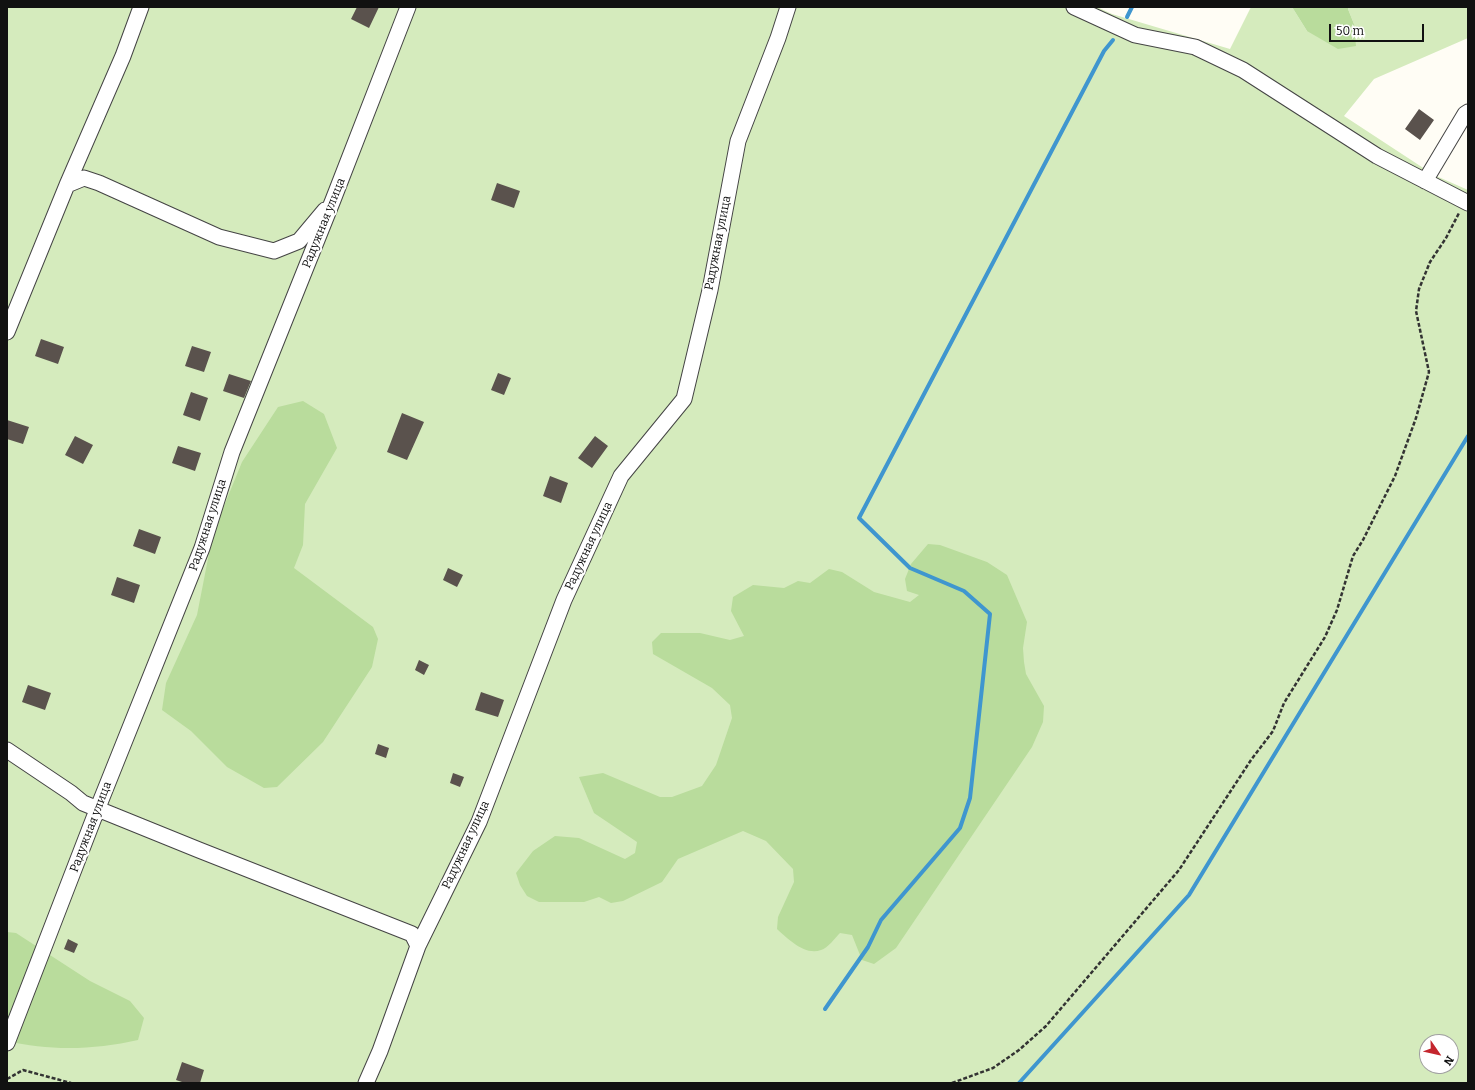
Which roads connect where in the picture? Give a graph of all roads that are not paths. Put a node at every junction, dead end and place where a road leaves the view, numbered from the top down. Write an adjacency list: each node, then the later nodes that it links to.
1 (141, 7): 7 (street)
2 (408, 7): 8 (street, Радужная улица)
3 (788, 7): 13 (street, Радужная улица)
4 (1074, 7): 6 (street)
5 (1468, 112): 6 (street)
6 (1425, 181): 9 (street)
7 (67, 185): 8 (street); 10 (street)
8 (333, 200): 12 (street, Радужная улица)
9 (1467, 202)
10 (7, 332)
11 (7, 750): 12 (street)
12 (97, 810): 13 (street); 14 (street, Радужная улица)
13 (418, 946): 15 (street, Радужная улица)
14 (7, 1043)
15 (366, 1083)

